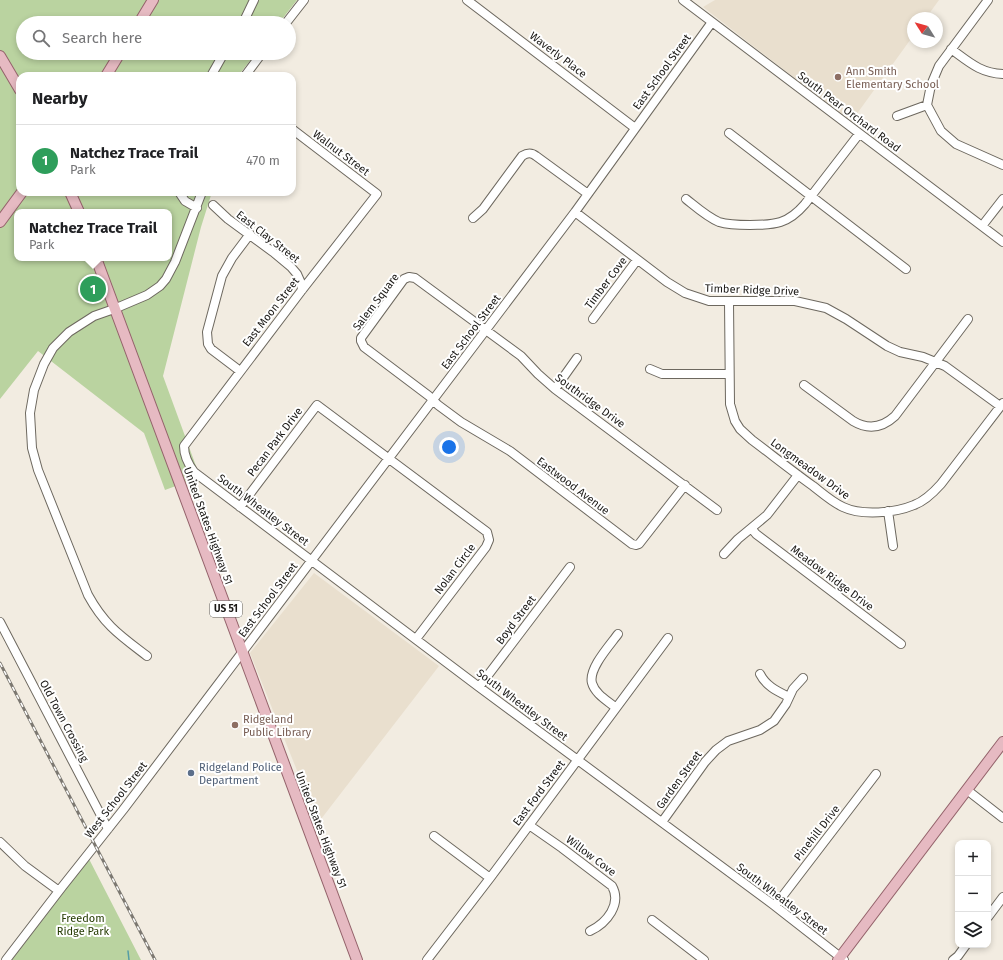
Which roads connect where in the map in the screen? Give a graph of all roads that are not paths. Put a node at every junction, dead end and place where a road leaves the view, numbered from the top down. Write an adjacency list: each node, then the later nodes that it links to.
1 (153, 0): 7 (main road)
2 (254, 0): 8 (street)
3 (304, 0): 9 (street)
4 (467, 0): 23 (street, Waverly Place)
5 (683, 0): 10 (street, South Pear Orchard Road)
6 (988, 0): 11 (street)
7 (143, 16)
8 (247, 16)
9 (291, 16)
10 (712, 22): 23 (street, East School Street); 26 (street, South Pear Orchard Road)
11 (951, 49): 19 (street); 21 (street)
12 (0, 56): 20 (main road)
13 (116, 60): 16 (main road)
14 (220, 60): 17 (street)
15 (257, 60): 18 (street)
16 (108, 72)
17 (213, 72)
18 (248, 72)
19 (1003, 74)
20 (16, 83)
21 (927, 105): 22 (street); 27 (street)
22 (897, 116)
23 (635, 128): 29 (street, East School Street)
24 (296, 132): 28 (street, Walnut Street)
25 (729, 133): 34 (street)
26 (859, 134): 34 (street); 43 (street, South Pear Orchard Road)
27 (1003, 165)
28 (377, 194): 49 (street, East Moon Street)
29 (588, 194): 40 (street, East School Street); 41 (street)
30 (19, 196): 42 (main road)
31 (72, 196): 39 (main road)
32 (182, 196): 38 (street)
33 (201, 196): 38 (street)
34 (811, 197): 35 (street); 48 (street)
35 (686, 199)
36 (1003, 199): 43 (street)
37 (213, 205): 44 (street, East Clay Street)
38 (197, 208): 51 (street)
39 (77, 209)
40 (575, 212): 46 (street, Timber Ridge Drive); 54 (street, East School Street)
41 (473, 218)
42 (0, 222)
43 (982, 226): 45 (street, South Pear Orchard Road)
44 (250, 234): 49 (street, East Clay Street); 58 (street)
45 (1003, 242)
46 (637, 260): 50 (street, Timber Ridge Drive); 53 (street, Timber Cove)
47 (97, 261): 51 (main road, United States Highway 51 / US 51)
48 (906, 269)
49 (302, 290): 58 (street, East Moon Street)
50 (729, 302): 56 (street, Timber Ridge Drive); 59 (street, Longmeadow Drive)
51 (114, 309): 81 (main road, United States Highway 51 / US 51); 82 (street)
52 (968, 318): 56 (street)
53 (593, 319)
54 (486, 330): 61 (street, Southridge Drive); 62 (street, East School Street); 62 (street, Salem Square)
55 (577, 358): 61 (street)
56 (936, 362): 60 (street); 63 (street, Timber Ridge Drive)
57 (650, 369): 59 (street)
58 (240, 371): 65 (street, East Moon Street)
59 (729, 374): 66 (street, Longmeadow Drive)
60 (804, 385)
61 (555, 389): 67 (street, Southridge Drive)
62 (433, 400): 64 (street, East School Street); 67 (street, Eastwood Avenue)
63 (1002, 404): 70 (street, Longmeadow Drive)
64 (388, 459): 68 (street, Pecan Park Drive); 74 (street, East School Street); 79 (street, Nolan Circle)
65 (189, 466): 68 (street, South Wheatley Street)
66 (798, 475): 70 (street, Longmeadow Drive); 71 (street)
67 (685, 486): 69 (street)
68 (240, 507): 74 (street, South Wheatley Street)
69 (717, 510)
70 (888, 511): 72 (street)
71 (752, 529): 73 (street); 80 (street, Meadow Ridge Drive)
72 (893, 546)
73 (724, 554)
74 (312, 560): 79 (street, South Wheatley Street); 81 (street, East School Street)
75 (570, 567): 85 (street, Boyd Street)
76 (0, 622): 95 (street, Old Town Crossing)
77 (618, 634): 87 (street)
78 (668, 638): 87 (street, East Ford Street)
79 (416, 639): 85 (street, South Wheatley Street)
80 (901, 644)
81 (242, 653): 95 (street, West School Street); 108 (main road, United States Highway 51 / US 51)
82 (147, 656)
83 (760, 674): 86 (street)
84 (803, 678): 86 (street, Garden Street)
85 (479, 687): 89 (street, South Wheatley Street)
86 (789, 697): 93 (street, Garden Street)
87 (616, 708): 89 (street, East Ford Street)
88 (1003, 742): 91 (main road)
89 (577, 760): 93 (street, South Wheatley Street); 94 (street, East Ford Street)
90 (876, 774): 101 (street, Pinehill Drive)
91 (967, 790): 92 (street); 106 (main road)
92 (1003, 818)
93 (662, 822): 101 (street, South Wheatley Street)
94 (529, 824): 98 (street, East Ford Street); 104 (street, Willow Cove)
95 (108, 829): 99 (street, West School Street)
96 (434, 836): 98 (street)
97 (0, 842): 99 (street)
98 (490, 878): 109 (street, East Ford Street)
99 (59, 891): 107 (street, West School Street)
100 (1003, 898): 102 (street)
101 (775, 906): 106 (street, South Wheatley Street)
102 (991, 913)
103 (652, 920): 110 (street)
104 (590, 931)
105 (964, 948): 111 (street)
106 (841, 959)
107 (6, 960)
108 (357, 960)
109 (427, 960)
110 (704, 960)
111 (953, 960)

